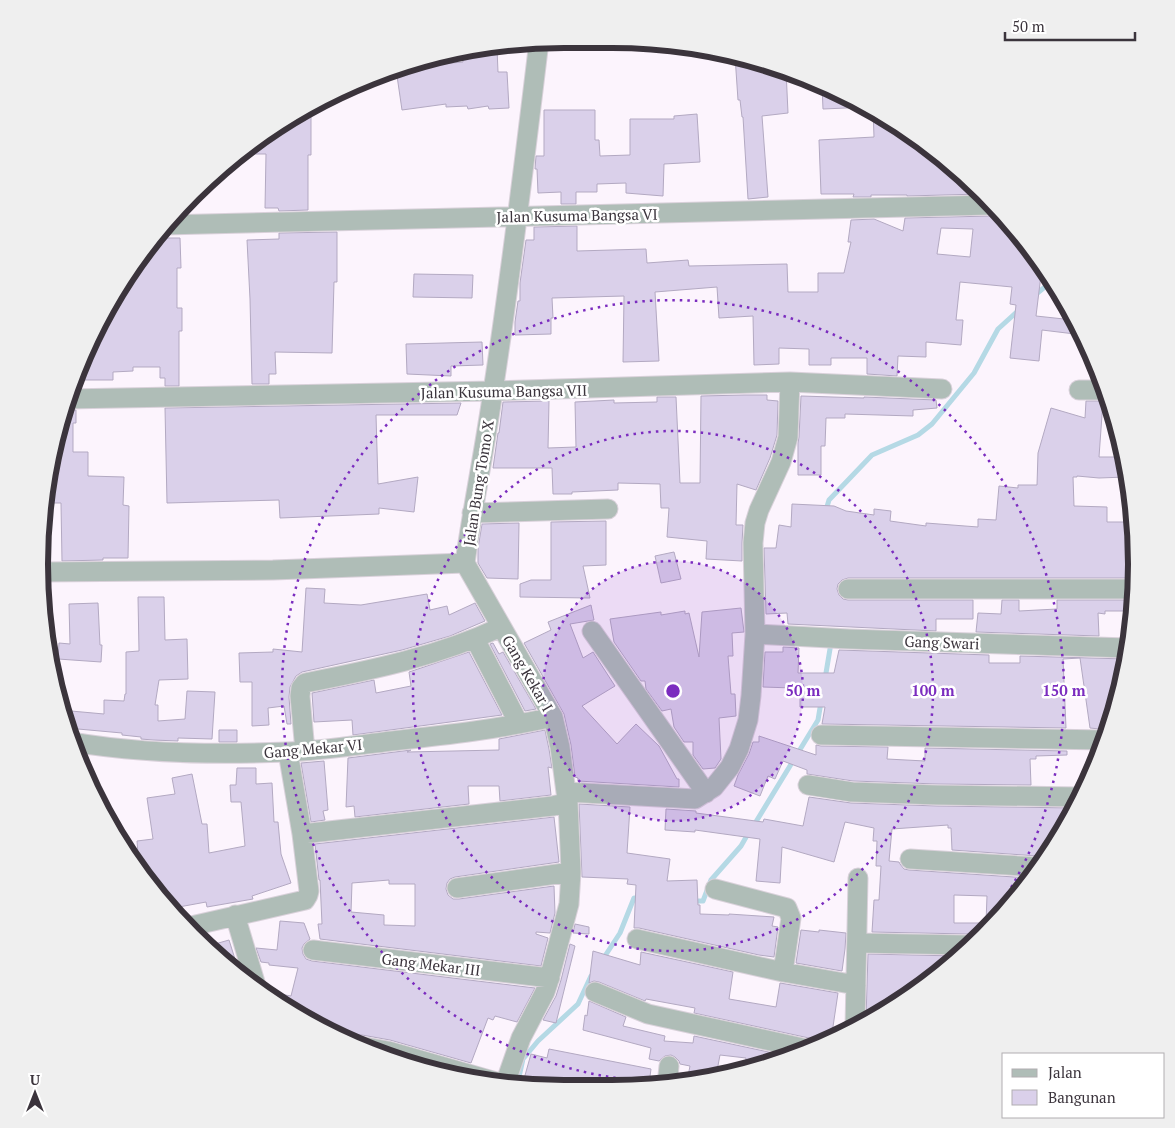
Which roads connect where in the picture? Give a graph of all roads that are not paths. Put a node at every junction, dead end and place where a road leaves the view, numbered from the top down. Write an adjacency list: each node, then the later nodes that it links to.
1 (539, 49): 3 (street, Jalan Bung Tomo X)
2 (982, 205): 3 (street, Jalan Kusuma Bangsa VI)
3 (518, 217): 4 (street, Jalan Kusuma Bangsa VI); 9 (street, Jalan Bung Tomo X)
4 (175, 225)
5 (790, 382): 6 (street, Jalan Kusuma Bangsa VII); 9 (street, Jalan Kusuma Bangsa VII); 19 (street)
6 (942, 389)
7 (1079, 390): 8 (street)
8 (1097, 390)
9 (493, 391): 10 (street, Jalan Kusuma Bangsa VII); 12 (street, Jalan Bung Tomo X)
10 (75, 399)
11 (608, 509): 12 (street)
12 (472, 513): 13 (street, Jalan Bung Tomo X)
13 (465, 563): 14 (street, Jalan Bung Tomo X); 17 (street, Gang Kekar I)
14 (48, 572)
15 (848, 589): 16 (street)
16 (1127, 589)
17 (501, 627): 20 (street); 22 (street, Gang Kekar I)
18 (592, 631): 29 (street)
19 (755, 634): 21 (street, Gang Swari); 29 (street)
20 (475, 639): 23 (street); 27 (street)
21 (1121, 648)
22 (553, 717): 23 (street, Gang Mekar VI); 30 (street, Gang Kekar I)
23 (519, 724): 27 (street, Gang Mekar VI)
24 (821, 735): 25 (street)
25 (1096, 740)
26 (80, 743): 27 (street, Gang Mekar VI)
27 (296, 752): 32 (street)
28 (808, 785): 31 (street)
29 (706, 793): 30 (street)
30 (567, 797): 32 (street); 35 (street, Gang Kekar I)
31 (1071, 797)
32 (302, 834): 39 (street)
33 (910, 859): 34 (street)
34 (1029, 867)
35 (571, 872): 37 (street); 47 (street, Gang Kekar I)
36 (858, 878): 42 (street)
37 (457, 888)
38 (715, 889): 45 (street)
39 (235, 915): 40 (street); 46 (street)
40 (195, 925)
41 (637, 939): 45 (street)
42 (857, 943): 43 (street); 48 (street)
43 (959, 946)
44 (312, 950): 47 (street, Gang Mekar III)
45 (783, 972): 48 (street)
46 (254, 976)
47 (550, 978): 52 (street, Gang Kekar I)
48 (856, 985): 50 (street)
49 (595, 992): 51 (street)
50 (855, 1018)
51 (795, 1046)
52 (507, 1077)

